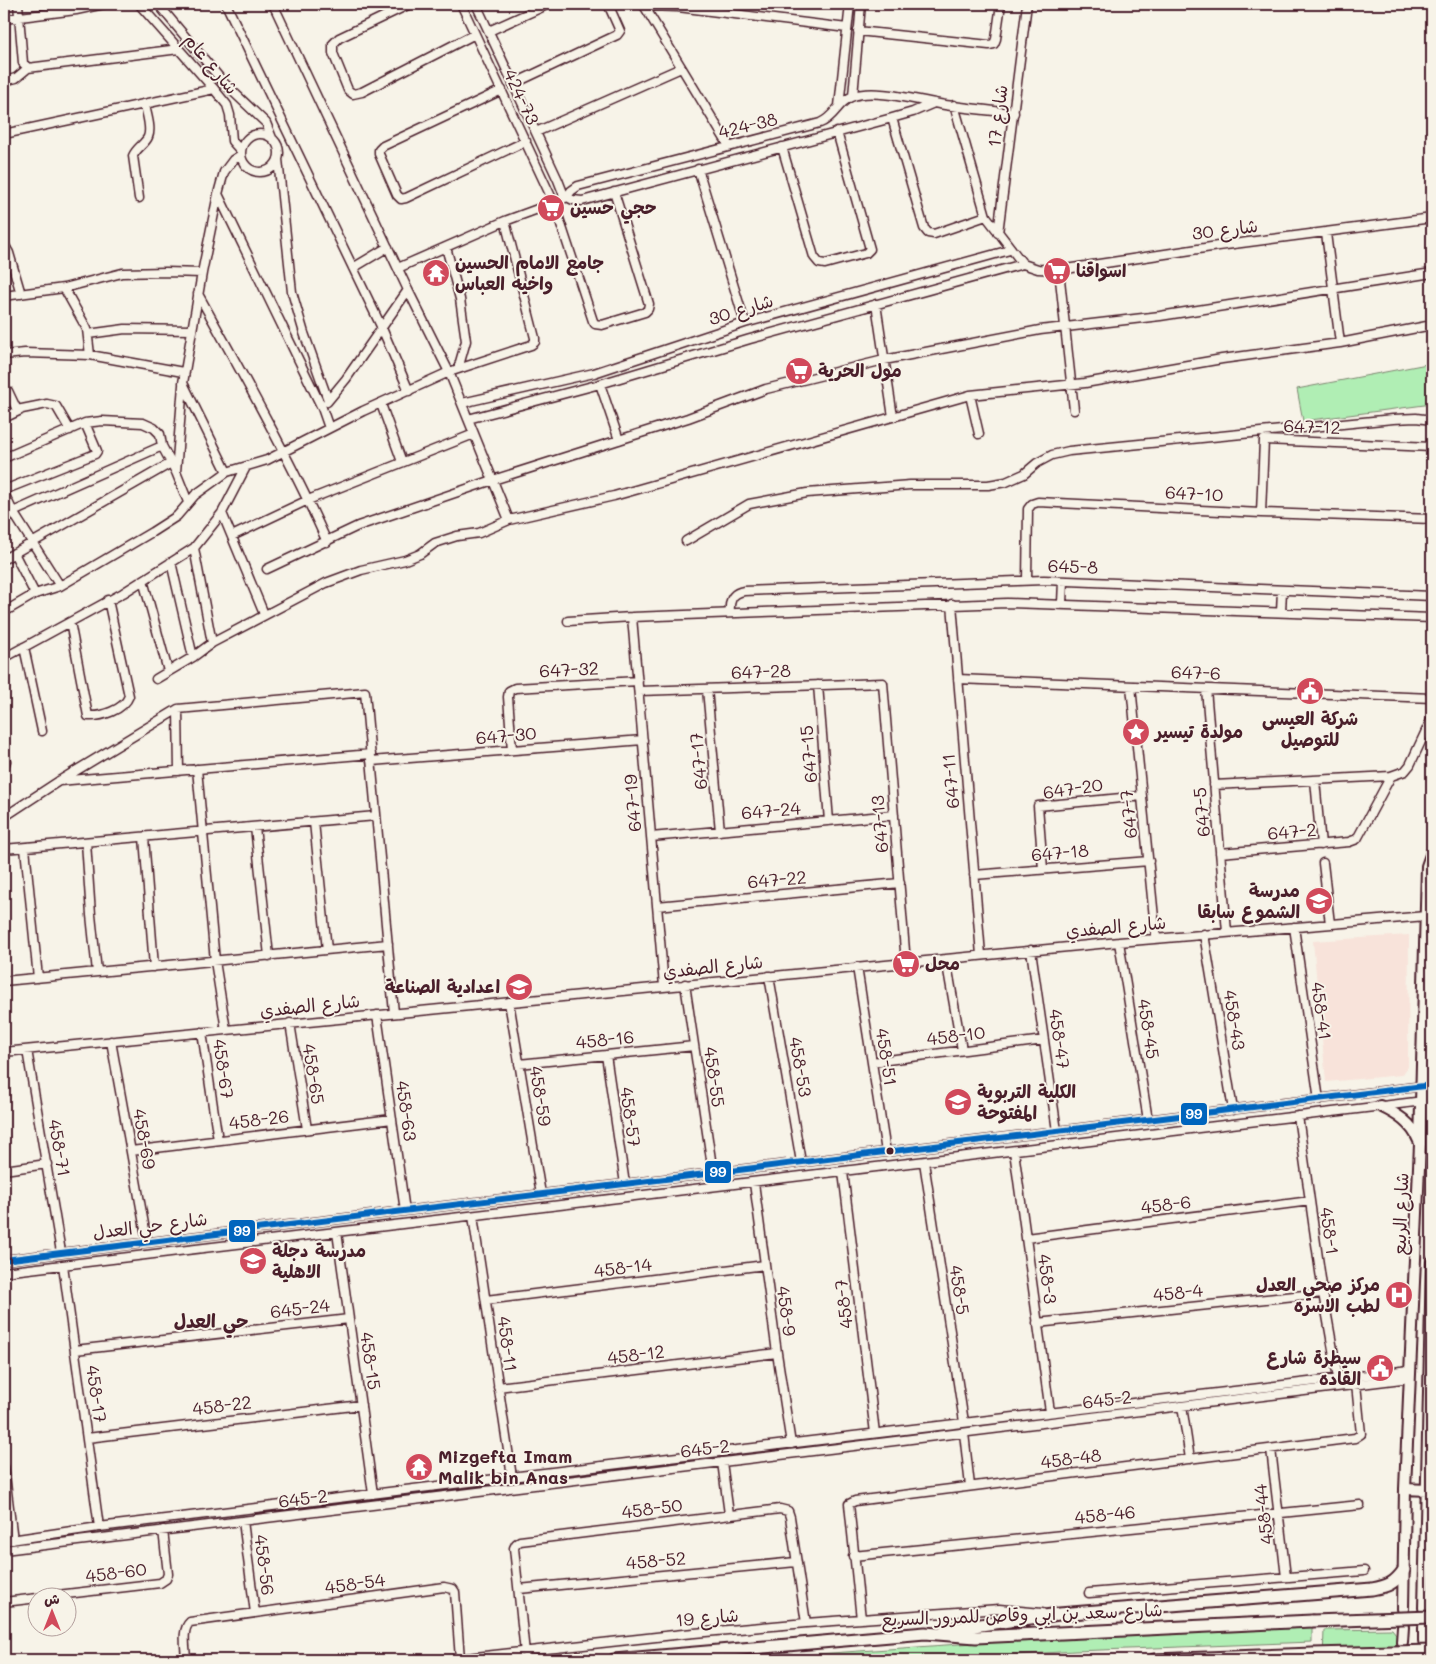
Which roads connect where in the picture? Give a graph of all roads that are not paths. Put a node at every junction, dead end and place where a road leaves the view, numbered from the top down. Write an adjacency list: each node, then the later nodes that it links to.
1 (18, 4): 19 (street)
2 (104, 4): 18 (street)
3 (138, 4): 25 (street, شارع عام)
4 (158, 4): 45 (street, شارع عام)
5 (226, 4): 40 (street)
6 (273, 4): 63 (street)
7 (410, 4): 24 (street)
8 (461, 4): 24 (street, 424-73)
9 (476, 4): 22 (street, 424-73)
10 (549, 4): 22 (street)
11 (608, 4): 29 (street)
12 (850, 4): 21 (street)
13 (862, 4): 23 (street)
14 (1001, 4): 23 (street)
15 (1027, 4): 37 (street, شارع 17)
16 (643, 5): 17 (street); 27 (street)
17 (678, 6): 21 (street)
18 (76, 7): 19 (street)
19 (20, 17): 20 (street); 26 (street)
20 (4, 19)
21 (847, 28): 36 (street)
22 (489, 31): 29 (street, 424-73)
23 (858, 31): 32 (street)
24 (475, 34): 31 (street, 424-73)
25 (179, 49): 26 (street); 30 (street, شارع عام)
26 (28, 68): 28 (street)
27 (681, 68): 41 (street); 47 (street)
28 (4, 81)
29 (514, 84): 41 (street, 424-73)
30 (214, 89): 34 (street); 49 (street, شارع عام)
31 (502, 90): 46 (street, 424-73); 46 (street)
32 (852, 96): 33 (street, 424-38); 36 (street, 424-38)
33 (934, 103): 35 (street, 424-38); 38 (street, 424-38)
34 (145, 104): 43 (street); 54 (street)
35 (954, 105): 37 (street, 424-38); 57 (street)
36 (839, 107): 39 (street, 424-38)
37 (1014, 113): 60 (street, شارع 17)
38 (892, 118): 42 (street, 424-38); 57 (street)
39 (820, 123): 44 (street); 47 (street, 424-38)
40 (288, 132): 45 (street); 67 (street)
41 (536, 132): 55 (street, 424-73)
42 (837, 132): 44 (street, 424-38); 48 (street)
43 (4, 134)
44 (823, 136): 48 (street, 424-38)
45 (274, 141): 49 (street); 50 (street)
46 (526, 141): 56 (street, 424-73)
47 (729, 146): 55 (street, 424-38)
48 (782, 147): 51 (street, 424-38)
49 (241, 153): 50 (street); 53 (street)
50 (278, 159): 100 (street)
51 (698, 169): 52 (street, 424-38); 79 (street)
52 (614, 192): 55 (street, 424-38); 56 (street, 424-73)
53 (218, 194): 70 (street); 103 (street)
54 (139, 198)
55 (566, 198): 56 (street, 424-38)
56 (554, 203): 59 (street, 424-38)
57 (986, 216): 60 (street)
58 (1432, 218): 61 (street, شارع 30)
59 (505, 221): 64 (street, 424-38); 91 (street)
60 (998, 233): 65 (street)
61 (1326, 233): 69 (street, شارع 30); 73 (street)
62 (4, 244): 75 (street)
63 (388, 247): 67 (street); 68 (street)
64 (446, 248): 68 (street, 424-38); 91 (street)
65 (1010, 250): 66 (street); 79 (street, شارع 30)
66 (1023, 264): 69 (street, شارع 30); 78 (street, شارع 30)
67 (353, 268): 81 (street)
68 (398, 268): 74 (street)
69 (1059, 270): 82 (street)
70 (202, 273): 72 (street); 76 (street)
71 (1432, 273): 73 (street)
72 (64, 288): 75 (street); 85 (street)
73 (1334, 288): 82 (street); 86 (street)
74 (408, 290): 81 (street); 93 (street)
75 (21, 294): 77 (street)
76 (198, 294): 84 (street); 118 (street)
77 (4, 296)
78 (876, 304): 87 (street, شارع 30); 90 (street)
79 (745, 323): 83 (street, شارع 30)
80 (1432, 325): 86 (street)
81 (381, 326): 98 (street); 100 (street)
82 (1065, 327): 90 (street); 96 (street)
83 (730, 328): 87 (street); 101 (street, شارع 30)
84 (191, 330): 85 (street); 92 (street)
85 (88, 334): 89 (street)
86 (1340, 343): 96 (street)
87 (734, 344): 95 (street, شارع 30)
88 (4, 355): 89 (street)
89 (90, 355): 92 (street)
90 (884, 360): 107 (street); 115 (street)
91 (458, 369): 93 (street)
92 (184, 372): 94 (street)
93 (449, 372): 98 (street); 101 (street)
94 (183, 383): 123 (street); 124 (street)
95 (600, 384): 108 (street, شارع 30); 115 (street)
96 (1072, 384): 99 (street); 105 (street)
97 (4, 391): 104 (street)
98 (408, 391): 102 (street)
99 (970, 396): 107 (street); 114 (street)
100 (328, 400): 103 (street)
101 (462, 403): 108 (street)
102 (381, 404): 111 (street); 120 (street)
103 (322, 408): 111 (street)
104 (21, 410): 106 (street); 112 (street)
105 (1074, 410)
106 (4, 418)
107 (893, 418): 134 (street)
108 (468, 419): 113 (street)
109 (1432, 420): 136 (street)
110 (85, 423): 112 (street); 116 (street); 126 (street)
111 (329, 428): 118 (street)
112 (70, 430): 119 (street)
113 (474, 434): 120 (street); 125 (street)
114 (979, 434)
115 (619, 440): 125 (street)
116 (162, 446): 121 (street); 129 (street)
117 (1432, 447): 131 (street, 647-12)
118 (284, 452): 122 (street); 127 (street)
119 (4, 458)
120 (402, 462): 127 (street)
121 (171, 463): 123 (street); 138 (street)
122 (246, 467): 124 (street); 130 (street)
123 (176, 472): 128 (street)
124 (227, 472): 128 (street)
125 (493, 480): 134 (street); 137 (street)
126 (4, 491): 129 (street)
127 (308, 500): 135 (street); 137 (street)
128 (188, 502): 147 (street)
129 (13, 512): 132 (street); 138 (street)
130 (222, 513): 135 (street); 139 (street)
131 (1261, 513): 133 (street, 647-10); 145 (street, 647-10)
132 (4, 516)
133 (1432, 519)
134 (510, 520): 157 (street)
135 (232, 536): 157 (street)
136 (686, 541)
137 (327, 542): 143 (street)
138 (33, 543): 140 (street); 147 (street)
139 (194, 548): 142 (street); 162 (street)
140 (14, 553): 141 (street); 149 (street)
141 (4, 559)
142 (171, 562): 144 (street); 164 (street)
143 (267, 569)
144 (143, 580): 151 (street); 166 (street)
145 (1027, 580): 146 (street, 645-8); 156 (street, 645-8)
146 (1064, 581): 148 (street, 645-8); 152 (street)
147 (60, 586): 149 (street)
148 (1282, 590): 150 (street, 645-8); 155 (street)
149 (35, 594): 154 (street)
150 (1432, 596)
151 (108, 600): 161 (street); 161 (street)
152 (1062, 603): 153 (street, 645-8); 155 (street, 645-8)
153 (952, 604): 156 (street, 645-8); 168 (street, 647-11)
154 (4, 612)
155 (1281, 612): 159 (street, 645-8)
156 (730, 613): 158 (street, 645-8)
157 (264, 614): 162 (street)
158 (632, 617): 160 (street, 645-8); 169 (street, 647-19)
159 (1432, 618)
160 (568, 620)
161 (70, 622): 163 (street)
162 (212, 643): 164 (street)
163 (24, 647): 165 (street); 179 (street)
164 (193, 657): 166 (street)
165 (4, 658)
166 (168, 672): 167 (street)
167 (156, 679)
168 (958, 679): 172 (street, 647-6); 211 (street, 647-11)
169 (638, 681): 175 (street, 647-19); 181 (street, 647-32)
170 (883, 683): 171 (street, 647-28); 192 (street, 647-13)
171 (818, 685): 173 (street, 647-28); 195 (street, 647-15)
172 (1131, 686): 174 (street, 647-6); 191 (street, 647-7)
173 (707, 688): 175 (street, 647-28); 198 (street, 647-17)
174 (1206, 689): 176 (street, 647-6); 190 (street, 647-5)
175 (639, 691): 180 (street, 647-19)
176 (1432, 698)
177 (178, 709): 183 (street); 186 (street); 189 (street)
178 (1432, 718): 187 (street)
179 (42, 731)
180 (643, 740): 181 (street, 647-30); 201 (street, 647-19)
181 (512, 750): 183 (street, 647-30)
182 (4, 754): 184 (street)
183 (371, 758): 185 (street, 647-30); 193 (street)
184 (4, 767)
185 (197, 769): 186 (street, 647-30); 199 (street)
186 (180, 771): 189 (street, 647-30)
187 (1391, 776): 188 (street); 203 (street, 647-2)
188 (1314, 780): 190 (street); 203 (street)
189 (59, 781): 194 (street)
190 (1214, 784): 207 (street, 647-5)
191 (1142, 796): 208 (street, 647-7); 210 (street, 647-20)
192 (894, 815): 195 (street, 647-24); 212 (street, 647-13)
193 (376, 816): 196 (street); 221 (street)
194 (4, 817)
195 (829, 820): 198 (street, 647-24)
196 (314, 822): 197 (street); 222 (street)
197 (255, 827): 199 (street); 225 (street)
198 (720, 831): 201 (street, 647-24)
199 (202, 832): 200 (street); 227 (street)
200 (144, 837): 202 (street); 229 (street)
201 (651, 837): 213 (street, 647-19)
202 (86, 842): 204 (street); 231 (street)
203 (1321, 845): 207 (street, 647-2)
204 (25, 848): 205 (street); 233 (street)
205 (4, 850)
206 (1432, 852): 214 (main road, شارع الربيع)
207 (1220, 853): 217 (street, 647-5)
208 (1149, 861): 210 (street, 647-18); 219 (street, 647-7)
209 (1323, 863): 215 (street)
210 (1043, 869): 211 (street, 647-18)
211 (974, 875): 224 (street, 647-11)
212 (900, 883): 213 (street, 647-22); 228 (street, 647-13)
213 (657, 906): 236 (street, 647-19)
214 (1426, 916): 215 (street, شارع الصفدي); 253 (main road, شارع الربيع)
215 (1330, 924): 216 (street, شارع الصفدي)
216 (1294, 927): 217 (street, شارع الصفدي); 254 (street, 458-41)
217 (1227, 932): 218 (street, شارع الصفدي)
218 (1204, 934): 219 (street, شارع الصفدي); 259 (street, 458-43)
219 (1156, 938): 220 (street, شارع الصفدي)
220 (1119, 942): 223 (street, شارع الصفدي); 264 (street, 458-45)
221 (388, 944): 222 (street); 238 (street)
222 (327, 950): 225 (street)
223 (1031, 950): 224 (street, شارع الصفدي); 243 (street, 458-47)
224 (981, 955): 226 (street, شارع الصفدي)
225 (269, 956): 227 (street)
226 (946, 959): 228 (street, شارع الصفدي); 247 (street)
227 (215, 961): 229 (street); 241 (street)
228 (906, 963): 230 (street, شارع الصفدي)
229 (154, 967): 231 (street)
230 (857, 968): 232 (street, شارع الصفدي); 250 (street, 458-51)
231 (97, 972): 233 (street)
232 (769, 976): 235 (street, شارع الصفدي); 273 (street, 458-53)
233 (38, 978): 234 (street)
234 (4, 981)
235 (685, 984): 236 (street, شارع الصفدي); 245 (street, 458-55)
236 (664, 986): 237 (street, شارع الصفدي)
237 (509, 1002): 238 (street, شارع الصفدي); 251 (street, 458-59)
238 (394, 1013): 239 (street, شارع الصفدي)
239 (378, 1015): 240 (street, شارع الصفدي); 263 (street, 458-63)
240 (290, 1024): 241 (street, شارع الصفدي); 265 (street, 458-65)
241 (226, 1030): 242 (street, شارع الصفدي)
242 (202, 1032): 244 (street, شارع الصفدي); 268 (street, 458-67)
243 (1044, 1040): 247 (street, 458-10); 267 (street, 458-47)
244 (111, 1041): 246 (street, شارع الصفدي); 270 (street, 458-69)
245 (694, 1046): 249 (street, 458-16); 278 (street, 458-55)
246 (27, 1050): 248 (street, شارع الصفدي); 275 (street, 458-71)
247 (962, 1050): 250 (street, 458-10)
248 (4, 1052)
249 (606, 1055): 251 (street, 458-16); 281 (street, 458-57)
250 (872, 1062): 272 (street, 458-51)
251 (519, 1064): 283 (street, 458-59)
252 (1432, 1085): 253 (street, شارع حي العدل)
253 (1421, 1086): 254 (street, شارع حي العدل); 257 (main road, شارع الربيع)
254 (1319, 1100): 256 (street, شارع حي العدل)
255 (1432, 1100): 257 (street, شارع حي العدل)
256 (1309, 1101): 259 (street, شارع حي العدل); 260 (street)
257 (1421, 1102): 258 (street, شارع حي العدل); 269 (main road, شارع الربيع)
258 (1380, 1106): 260 (street, شارع حي العدل); 269 (main road)
259 (1233, 1110): 261 (street, شارع حي العدل)
260 (1311, 1115): 262 (street, شارع حي العدل)
261 (1184, 1116): 264 (street, شارع حي العدل); 266 (street)
262 (1298, 1116): 266 (street, شارع حي العدل); 284 (street, 458-1)
263 (392, 1118): 265 (street, 458-26); 285 (street, 458-63)
264 (1148, 1120): 267 (street, شارع حي العدل)
265 (307, 1129): 268 (street, 458-26)
266 (1185, 1130): 271 (street, شارع حي العدل)
267 (1057, 1131): 272 (street, شارع حي العدل)
268 (218, 1140): 270 (street, 458-26)
269 (1420, 1144): 305 (main road, شارع الربيع)
270 (130, 1151): 291 (street, 458-69)
271 (1014, 1151): 274 (street, شارع حي العدل); 290 (street, 458-3)
272 (886, 1152): 273 (street, شارع حي العدل)
273 (801, 1162): 278 (street, شارع حي العدل)
274 (924, 1162): 277 (street, شارع حي العدل); 312 (street, 458-5)
275 (47, 1164): 276 (street); 292 (street, 458-71)
276 (4, 1170)
277 (843, 1172): 280 (street, شارع حي العدل); 314 (street, 458-7)
278 (713, 1174): 279 (street, شارع حي العدل)
279 (660, 1180): 281 (street, شارع حي العدل); 282 (street)
280 (754, 1183): 282 (street, شارع حي العدل); 296 (street, 458-9)
281 (625, 1184): 283 (street, شارع حي العدل)
282 (662, 1193): 286 (street, شارع حي العدل)
283 (541, 1194): 285 (street, شارع حي العدل)
284 (1310, 1201): 290 (street, 458-6); 298 (street, 458-1)
285 (405, 1211): 287 (street, شارع حي العدل)
286 (473, 1216): 288 (street, شارع حي العدل); 299 (street, 458-11)
287 (283, 1226): 289 (street); 291 (street, شارع حي العدل)
288 (337, 1232): 289 (street, شارع حي العدل); 300 (street, 458-15)
289 (285, 1238): 295 (street, شارع حي العدل)
290 (1026, 1238): 301 (street, 458-3)
291 (147, 1241): 292 (street, شارع حي العدل)
292 (61, 1252): 293 (street, شارع حي العدل)
293 (4, 1260)
294 (1432, 1262): 304 (main road, شارع الربيع)
295 (64, 1265): 297 (street, شارع حي العدل); 302 (street, 458-17)
296 (765, 1265): 299 (street, 458-14); 303 (street, 458-9)
297 (4, 1272)
298 (1323, 1292): 301 (street, 458-4); 306 (street, 458-1)
299 (486, 1300): 308 (street, 458-11)
300 (349, 1319): 302 (street, 645-24); 309 (street, 458-15)
301 (1038, 1323): 311 (street, 458-3)
302 (75, 1350): 315 (street, 458-17)
303 (777, 1353): 308 (street, 458-12); 317 (street, 458-9)
304 (1431, 1368): 328 (main road, شارع الربيع)
305 (1410, 1374): 306 (street, 645-2); 307 (street, 645-2); 327 (main road, شارع الربيع)
306 (1338, 1378): 311 (street, 645-2)
307 (1356, 1384): 310 (street, 645-2); 319 (street, 458-48)
308 (498, 1387): 325 (street, 458-11)
309 (360, 1405): 315 (street, 458-22); 329 (street, 458-15)
310 (1182, 1406): 313 (street, 645-2); 320 (street)
311 (1050, 1412): 312 (street, 645-2)
312 (964, 1422): 314 (street, 645-2)
313 (964, 1432): 318 (street, 645-2); 326 (street)
314 (875, 1433): 316 (street, 645-2)
315 (87, 1438): 334 (street, 458-17)
316 (830, 1439): 317 (street, 645-2); 318 (street)
317 (791, 1444): 321 (street, 645-2)
318 (831, 1449): 322 (street, 645-2)
319 (1272, 1449): 320 (street, 458-48); 331 (street, 458-44)
320 (1190, 1459): 326 (street, 458-48)
321 (635, 1462): 324 (street); 325 (street, 645-2)
322 (722, 1462): 324 (street, 645-2); 332 (street)
323 (4, 1467): 336 (street)
324 (636, 1473): 333 (street, 645-2)
325 (512, 1477): 329 (street, 645-2)
326 (970, 1486): 340 (street, 458-48)
327 (1405, 1489): 328 (main road); 342 (main road, شارع الربيع)
328 (1427, 1490): 338 (main road, شارع الربيع)
329 (373, 1494): 334 (street, 645-2)
330 (1360, 1504): 331 (street, 458-46)
331 (1279, 1513): 340 (street, 458-46); 345 (street, 458-44)
332 (729, 1514): 341 (street, 458-50); 347 (street, 458-50)
333 (243, 1521): 335 (street, 645-2); 354 (street, 458-56)
334 (99, 1527): 336 (street, 645-2)
335 (163, 1530): 339 (street, 645-2); 348 (street, 458-60)
336 (13, 1540): 337 (street, 645-2)
337 (4, 1541)
338 (1428, 1545): 343 (main road, شارع الربيع)
339 (4, 1550)
340 (853, 1556): 357 (street, 458-48)
341 (796, 1562): 347 (street, 458-52); 358 (street, 458-50)
342 (1404, 1570): 353 (main road, شارع الربيع); 355 (highway)
343 (1424, 1570): 346 (street); 352 (main road, شارع الربيع)
344 (1364, 1571): 345 (street)
345 (1286, 1577): 349 (street)
346 (1432, 1582)
347 (519, 1589): 365 (street, 458-50)
348 (78, 1592)
349 (1089, 1593)
350 (28, 1599): 351 (street)
351 (4, 1602)
352 (1424, 1608)
353 (1403, 1609)
354 (255, 1613): 366 (street, 458-54); 367 (street, 458-54)
355 (1059, 1614): 357 (street, شارع 19); 361 (highway)
356 (1432, 1617): 361 (highway, شارع سعد بن ابي وقاص للمرور السريع, bridge)
357 (861, 1619): 358 (street, شارع 19)
358 (806, 1624): 365 (street, شارع 19)
359 (1403, 1627): 363 (main road)
360 (1424, 1627): 362 (main road)
361 (925, 1633): 369 (highway, شارع سعد بن ابي وقاص للمرور السريع)
362 (1424, 1641)
363 (1402, 1642)
364 (1432, 1651): 370 (highway, bridge)
365 (525, 1653): 366 (street, شارع 19)
366 (460, 1659): 368 (street, شارع 19)
367 (186, 1660)
368 (448, 1660)
369 (614, 1660)
370 (1154, 1660)

